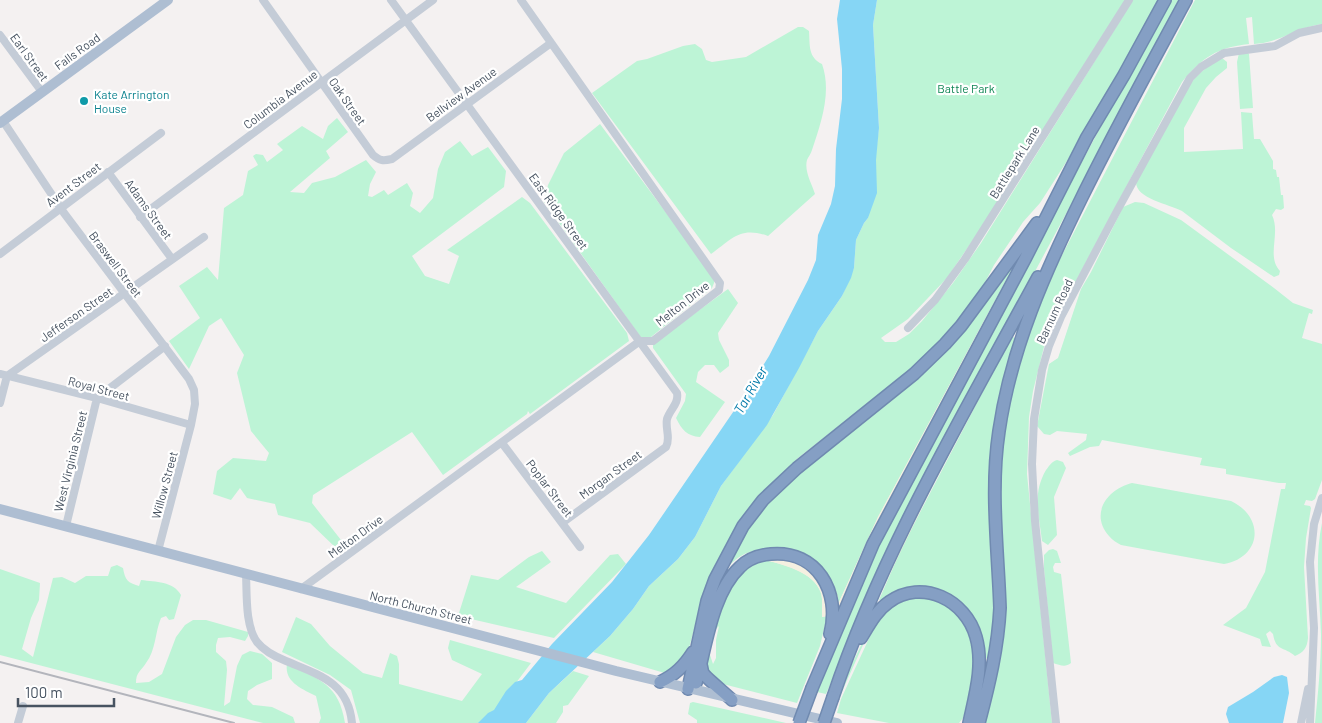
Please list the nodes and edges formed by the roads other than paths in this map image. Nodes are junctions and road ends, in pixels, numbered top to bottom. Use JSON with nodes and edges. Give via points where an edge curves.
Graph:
{"nodes":[{"id":1,"x":263,"y":0,"type":"edge"},
{"id":2,"x":391,"y":0,"type":"edge"},
{"id":3,"x":433,"y":0,"type":"edge"},
{"id":4,"x":521,"y":0,"type":"edge"},
{"id":5,"x":1129,"y":0,"type":"edge"},
{"id":6,"x":1165,"y":0,"type":"edge"},
{"id":7,"x":1186,"y":0,"type":"edge"},
{"id":8,"x":165,"y":1,"type":"edge"},
{"id":9,"x":406,"y":20,"type":"junction"},
{"id":10,"x":1322,"y":28,"type":"edge"},
{"id":11,"x":0,"y":35,"type":"edge"},
{"id":12,"x":551,"y":43,"type":"junction"},
{"id":13,"x":322,"y":82,"type":"junction"},
{"id":14,"x":42,"y":92,"type":"junction"},
{"id":15,"x":467,"y":104,"type":"junction"},
{"id":16,"x":2,"y":122,"type":"edge"},
{"id":17,"x":160,"y":133,"type":"dead end"},
{"id":18,"x":384,"y":161,"type":"joint"},
{"id":19,"x":108,"y":172,"type":"junction"},
{"id":20,"x":1058,"y":195,"type":"junction"},
{"id":21,"x":60,"y":208,"type":"junction"},
{"id":22,"x":140,"y":217,"type":"junction"},
{"id":23,"x":1064,"y":233,"type":"junction"},
{"id":24,"x":204,"y":237,"type":"dead end"},
{"id":25,"x":0,"y":254,"type":"edge"},
{"id":26,"x":172,"y":259,"type":"junction"},
{"id":27,"x":124,"y":294,"type":"junction"},
{"id":28,"x":908,"y":328,"type":"dead end"},
{"id":29,"x":640,"y":341,"type":"junction"},
{"id":30,"x":165,"y":346,"type":"junction"},
{"id":31,"x":3,"y":375,"type":"edge"},
{"id":32,"x":97,"y":398,"type":"junction"},
{"id":33,"x":0,"y":403,"type":"edge"},
{"id":34,"x":191,"y":425,"type":"junction"},
{"id":35,"x":669,"y":442,"type":"joint"},
{"id":36,"x":502,"y":443,"type":"junction"},
{"id":37,"x":1322,"y":498,"type":"edge"},
{"id":38,"x":0,"y":509,"type":"edge"},
{"id":39,"x":562,"y":523,"type":"junction"},
{"id":40,"x":66,"y":526,"type":"junction"},
{"id":41,"x":580,"y":548,"type":"dead end"},
{"id":42,"x":158,"y":551,"type":"junction"},
{"id":43,"x":246,"y":574,"type":"junction"},
{"id":44,"x":301,"y":589,"type":"junction"},
{"id":45,"x":696,"y":646,"type":"junction"},
{"id":46,"x":1314,"y":662,"type":"junction"},
{"id":47,"x":701,"y":665,"type":"junction"},
{"id":48,"x":844,"y":665,"type":"junction"},
{"id":49,"x":660,"y":682,"type":"junction"},
{"id":50,"x":813,"y":684,"type":"junction"},
{"id":51,"x":691,"y":689,"type":"junction"},
{"id":52,"x":732,"y":700,"type":"junction"},
{"id":53,"x":23,"y":706,"type":"dead end"},
{"id":54,"x":970,"y":718,"type":"edge"},
{"id":55,"x":18,"y":723,"type":"edge"},
{"id":56,"x":352,"y":723,"type":"edge"},
{"id":57,"x":799,"y":723,"type":"edge"},
{"id":58,"x":824,"y":723,"type":"edge"},
{"id":59,"x":837,"y":723,"type":"edge"},
{"id":60,"x":964,"y":723,"type":"edge"},
{"id":61,"x":979,"y":723,"type":"edge"},
{"id":62,"x":1056,"y":723,"type":"edge"},
{"id":63,"x":1302,"y":723,"type":"edge"},
{"id":64,"x":1310,"y":723,"type":"edge"}],
"edges":[{"from":1,"to":13,"type":"street","name":"Oak Street"},
{"from":2,"to":9,"type":"street","name":"East Ridge Street"},
{"from":3,"to":9,"type":"street","name":"Columbia Avenue"},
{"from":4,"to":12,"type":"street","name":"Melton Drive"},
{"from":5,"to":28,"type":"street","name":"Battlepark Lane","via":[[965,259],[935,300]]},
{"from":6,"to":20,"type":"highway"},
{"from":7,"to":23,"type":"highway"},
{"from":8,"to":14,"type":"main road","name":"Falls Road"},
{"from":9,"to":13,"type":"street","name":"Columbia Avenue"},
{"from":9,"to":15,"type":"street","name":"East Ridge Street"},
{"from":10,"to":62,"type":"street","name":"Barnum Road","via":[[1299,33],[1275,46],[1224,53],[1201,66],[1190,78],[1061,316],[1049,346],[1037,394],[1031,441],[1035,521]]},
{"from":11,"to":14,"type":"street","name":"Earl Street"},
{"from":12,"to":15,"type":"street","name":"Bellview Avenue"},
{"from":12,"to":29,"type":"street","name":"Melton Drive","via":[[720,283],[719,290],[653,340]]},
{"from":13,"to":18,"type":"street","name":"Oak Street","via":[[373,156]]},
{"from":13,"to":22,"type":"street","name":"Columbia Avenue"},
{"from":14,"to":16,"type":"main road","name":"Falls Road"},
{"from":15,"to":18,"type":"street","name":"Bellview Avenue","via":[[392,159]]},
{"from":15,"to":29,"type":"street","name":"East Ridge Street"},
{"from":16,"to":21,"type":"street","name":"Braswell Street"},
{"from":17,"to":19,"type":"street","name":"Avent Street"},
{"from":19,"to":21,"type":"street","name":"Avent Street"},
{"from":19,"to":22,"type":"street","name":"Adams Street"},
{"from":20,"to":45,"type":"highway","via":[[961,326],[944,344],[914,374],[797,468],[763,500],[743,526],[715,579]]},
{"from":20,"to":50,"type":"highway","via":[[873,544]]},
{"from":21,"to":25,"type":"street","name":"Avent Street"},
{"from":21,"to":27,"type":"street","name":"Braswell Street"},
{"from":22,"to":26,"type":"street","name":"Adams Street"},
{"from":23,"to":48,"type":"highway","via":[[921,494],[868,603]]},
{"from":23,"to":61,"type":"highway","via":[[1032,306],[1004,394],[995,478],[999,623],[991,677]]},
{"from":24,"to":26,"type":"street","name":"Jefferson Street"},
{"from":26,"to":27,"type":"street","name":"Jefferson Street"},
{"from":27,"to":30,"type":"street","name":"Braswell Street"},
{"from":27,"to":31,"type":"street","name":"Jefferson Street"},
{"from":29,"to":35,"type":"street","name":"East Ridge Street","via":[[677,393],[676,403],[667,419]]},
{"from":29,"to":36,"type":"street","name":"Melton Drive"},
{"from":30,"to":32,"type":"street","name":"West Virginia Street"},
{"from":30,"to":34,"type":"street","name":"Braswell Street","via":[[194,390],[196,404]]},
{"from":31,"to":32,"type":"street","name":"Royal Street"},
{"from":31,"to":33,"type":"street"},
{"from":32,"to":34,"type":"street","name":"Royal Street"},
{"from":32,"to":40,"type":"street","name":"West Virginia Street"},
{"from":34,"to":42,"type":"street","name":"Willow Street"},
{"from":35,"to":39,"type":"street","name":"Morgan Street"},
{"from":36,"to":39,"type":"street","name":"Poplar Street"},
{"from":36,"to":44,"type":"street","name":"Melton Drive"},
{"from":37,"to":46,"type":"street","via":[[1314,524],[1310,562]]},
{"from":38,"to":40,"type":"main road","name":"North Church Street"},
{"from":39,"to":41,"type":"street","name":"Poplar Street"},
{"from":40,"to":42,"type":"main road","name":"North Church Street"},
{"from":42,"to":43,"type":"main road","name":"North Church Street"},
{"from":43,"to":44,"type":"main road","name":"North Church Street"},
{"from":43,"to":56,"type":"street","via":[[247,606],[257,642],[277,657],[332,682],[344,698]]},
{"from":44,"to":49,"type":"main road","name":"North Church Street"},
{"from":45,"to":49,"type":"highway","via":[[685,664],[673,676]]},
{"from":45,"to":51,"type":"highway"},
{"from":46,"to":63,"type":"street"},
{"from":46,"to":64,"type":"street"},
{"from":47,"to":50,"type":"highway","via":[[720,595],[728,580],[752,559],[766,554],[782,554],[802,558],[814,566],[830,594],[832,628]]},
{"from":47,"to":51,"type":"highway"},
{"from":47,"to":52,"type":"highway","via":[[703,674]]},
{"from":48,"to":54,"type":"highway","via":[[870,622],[888,603],[902,595],[918,592],[938,595],[953,602],[964,613],[977,638],[980,666]]},
{"from":48,"to":58,"type":"highway","bridge":true},
{"from":49,"to":51,"type":"main road","name":"North Church Street"},
{"from":50,"to":57,"type":"highway","bridge":true},
{"from":51,"to":52,"type":"main road","name":"North Church Street"},
{"from":52,"to":59,"type":"main road","name":"North Church Street"},
{"from":53,"to":55,"type":"street"},
{"from":54,"to":60,"type":"highway"}]}
